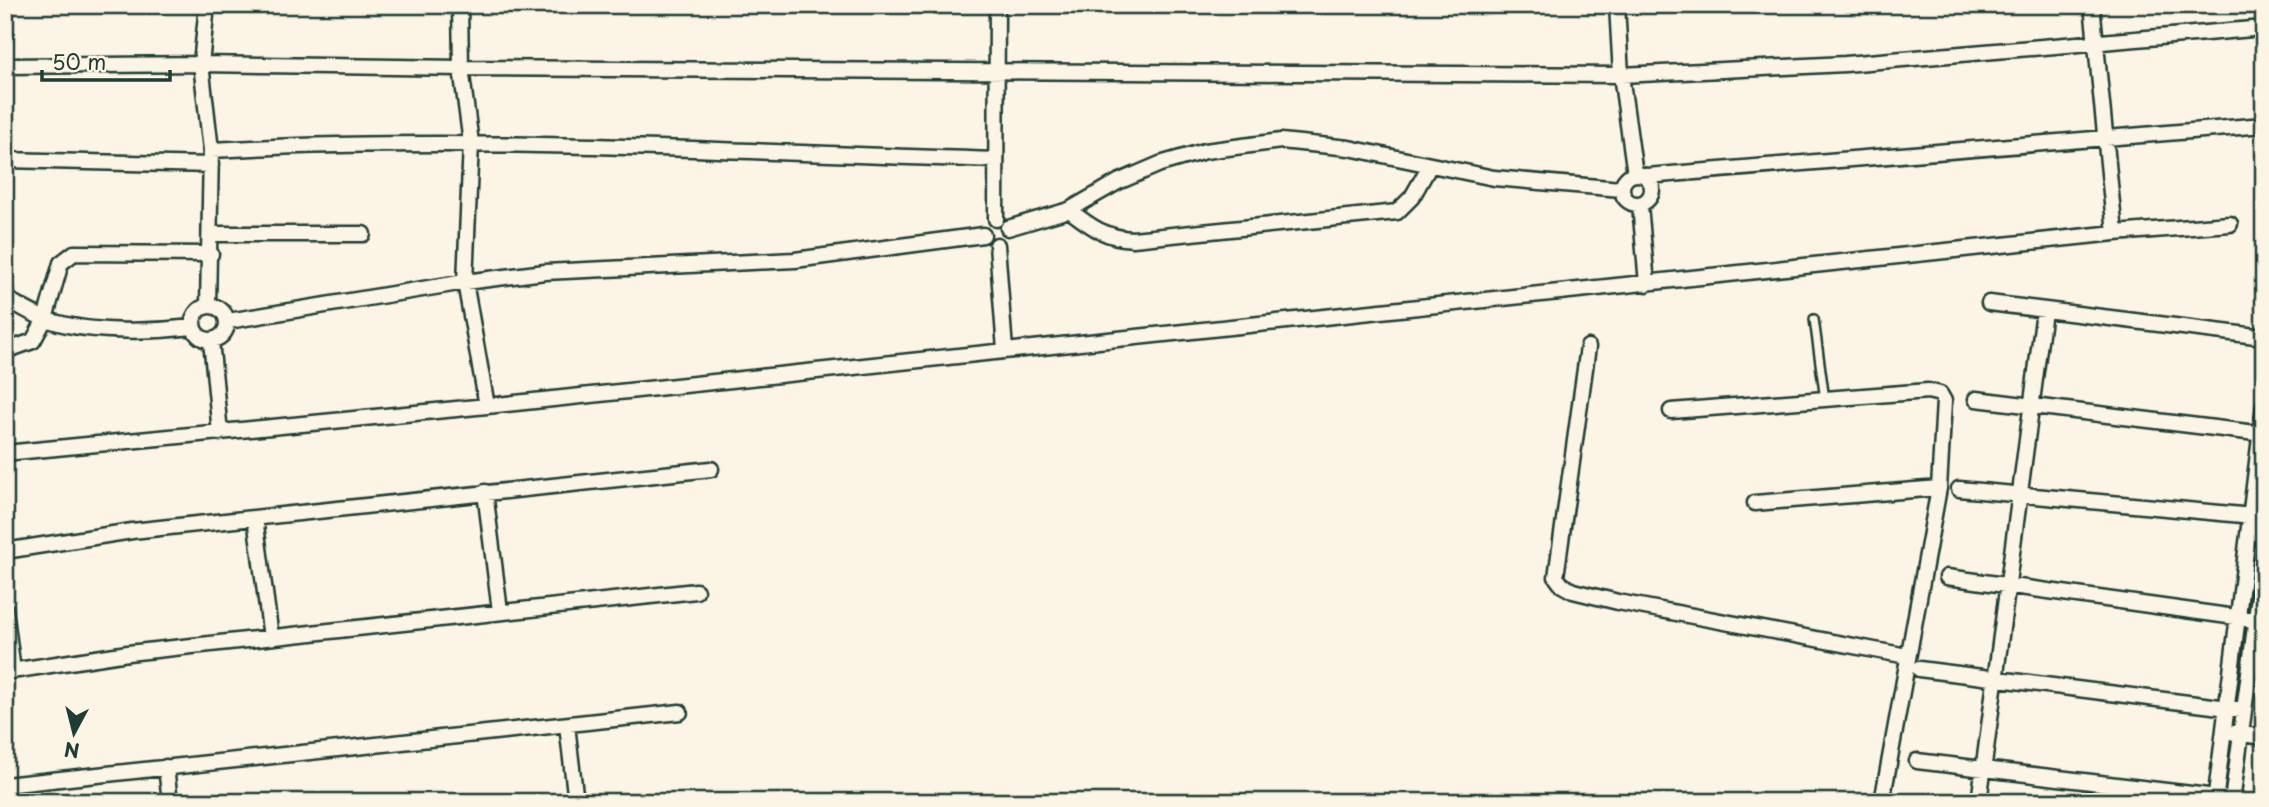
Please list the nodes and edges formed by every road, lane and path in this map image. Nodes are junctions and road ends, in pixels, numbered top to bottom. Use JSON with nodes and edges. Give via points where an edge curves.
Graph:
{"nodes":[{"id":1,"x":207,"y":5,"type":"edge"},
{"id":2,"x":460,"y":5,"type":"edge"},
{"id":3,"x":997,"y":5,"type":"edge"},
{"id":4,"x":1617,"y":5,"type":"edge"},
{"id":5,"x":2092,"y":5,"type":"edge"},
{"id":6,"x":2264,"y":28,"type":"edge"},
{"id":7,"x":2096,"y":41,"type":"junction"},
{"id":8,"x":201,"y":64,"type":"junction"},
{"id":9,"x":5,"y":65,"type":"edge"},
{"id":10,"x":461,"y":68,"type":"junction"},
{"id":11,"x":997,"y":70,"type":"junction"},
{"id":12,"x":1621,"y":75,"type":"junction"},
{"id":13,"x":2264,"y":125,"type":"edge"},
{"id":14,"x":2104,"y":137,"type":"junction"},
{"id":15,"x":471,"y":143,"type":"junction"},
{"id":16,"x":211,"y":158,"type":"junction"},
{"id":17,"x":5,"y":160,"type":"edge"},
{"id":18,"x":996,"y":160,"type":"junction"},
{"id":19,"x":1429,"y":167,"type":"junction"},
{"id":20,"x":1641,"y":175,"type":"junction"},
{"id":21,"x":1621,"y":189,"type":"junction"},
{"id":22,"x":1640,"y":205,"type":"junction"},
{"id":23,"x":1069,"y":210,"type":"junction"},
{"id":24,"x":996,"y":219,"type":"junction"},
{"id":25,"x":2230,"y":224,"type":"dead end"},
{"id":26,"x":1008,"y":228,"type":"junction"},
{"id":27,"x":2115,"y":233,"type":"junction"},
{"id":28,"x":211,"y":234,"type":"junction"},
{"id":29,"x":363,"y":234,"type":"dead end"},
{"id":30,"x":983,"y":235,"type":"junction"},
{"id":31,"x":997,"y":245,"type":"junction"},
{"id":32,"x":211,"y":254,"type":"junction"},
{"id":33,"x":466,"y":282,"type":"junction"},
{"id":34,"x":1647,"y":284,"type":"junction"},
{"id":35,"x":5,"y":298,"type":"edge"},
{"id":36,"x":1989,"y":303,"type":"dead end"},
{"id":37,"x":208,"y":306,"type":"junction"},
{"id":38,"x":2044,"y":311,"type":"junction"},
{"id":39,"x":45,"y":319,"type":"junction"},
{"id":40,"x":1814,"y":319,"type":"dead end"},
{"id":41,"x":228,"y":321,"type":"junction"},
{"id":42,"x":193,"y":327,"type":"junction"},
{"id":43,"x":2264,"y":337,"type":"edge"},
{"id":44,"x":211,"y":340,"type":"junction"},
{"id":45,"x":1588,"y":347,"type":"dead end"},
{"id":46,"x":1005,"y":350,"type":"junction"},
{"id":47,"x":5,"y":351,"type":"edge"},
{"id":48,"x":1976,"y":399,"type":"dead end"},
{"id":49,"x":1825,"y":400,"type":"junction"},
{"id":50,"x":487,"y":406,"type":"junction"},
{"id":51,"x":2031,"y":406,"type":"junction"},
{"id":52,"x":2263,"y":410,"type":"edge"},
{"id":53,"x":1671,"y":411,"type":"dead end"},
{"id":54,"x":220,"y":433,"type":"junction"},
{"id":55,"x":2262,"y":433,"type":"edge"},
{"id":56,"x":5,"y":453,"type":"edge"},
{"id":57,"x":711,"y":469,"type":"dead end"},
{"id":58,"x":1939,"y":488,"type":"junction"},
{"id":59,"x":1959,"y":489,"type":"dead end"},
{"id":60,"x":485,"y":492,"type":"junction"},
{"id":61,"x":2020,"y":496,"type":"junction"},
{"id":62,"x":1755,"y":503,"type":"dead end"},
{"id":63,"x":2258,"y":517,"type":"edge"},
{"id":64,"x":255,"y":518,"type":"junction"},
{"id":65,"x":5,"y":551,"type":"edge"},
{"id":66,"x":2264,"y":558,"type":"edge"},
{"id":67,"x":1947,"y":577,"type":"dead end"},
{"id":68,"x":2008,"y":588,"type":"junction"},
{"id":69,"x":696,"y":591,"type":"dead end"},
{"id":70,"x":5,"y":609,"type":"edge"},
{"id":71,"x":500,"y":611,"type":"junction"},
{"id":72,"x":2240,"y":616,"type":"junction"},
{"id":73,"x":2260,"y":621,"type":"edge"},
{"id":74,"x":271,"y":637,"type":"junction"},
{"id":75,"x":1907,"y":656,"type":"junction"},
{"id":76,"x":1919,"y":669,"type":"dead end"},
{"id":77,"x":9,"y":671,"type":"edge"},
{"id":78,"x":1995,"y":680,"type":"junction"},
{"id":79,"x":2228,"y":709,"type":"junction"},
{"id":80,"x":2244,"y":710,"type":"junction"},
{"id":81,"x":680,"y":712,"type":"dead end"},
{"id":82,"x":567,"y":725,"type":"junction"},
{"id":83,"x":2226,"y":732,"type":"junction"},
{"id":84,"x":2242,"y":734,"type":"junction"},
{"id":85,"x":2264,"y":737,"type":"edge"},
{"id":86,"x":1917,"y":761,"type":"dead end"},
{"id":87,"x":166,"y":767,"type":"junction"},
{"id":88,"x":1984,"y":770,"type":"junction"},
{"id":89,"x":5,"y":785,"type":"edge"},
{"id":90,"x":2215,"y":800,"type":"edge"},
{"id":91,"x":2233,"y":800,"type":"edge"},
{"id":92,"x":170,"y":802,"type":"edge"},
{"id":93,"x":576,"y":802,"type":"edge"},
{"id":94,"x":1882,"y":802,"type":"edge"},
{"id":95,"x":1979,"y":802,"type":"edge"}],
"edges":[{"from":1,"to":8,"type":"street"},
{"from":2,"to":10,"type":"street"},
{"from":3,"to":11,"type":"street"},
{"from":4,"to":12,"type":"street"},
{"from":5,"to":7,"type":"street"},
{"from":6,"to":7,"type":"street"},
{"from":7,"to":12,"type":"street","via":[[1845,64]]},
{"from":7,"to":14,"type":"street"},
{"from":8,"to":9,"type":"street"},
{"from":8,"to":10,"type":"street"},
{"from":8,"to":16,"type":"street"},
{"from":10,"to":11,"type":"street"},
{"from":10,"to":15,"type":"street"},
{"from":11,"to":12,"type":"street"},
{"from":11,"to":18,"type":"street"},
{"from":12,"to":20,"type":"street"},
{"from":13,"to":14,"type":"street"},
{"from":14,"to":20,"type":"street"},
{"from":14,"to":27,"type":"street"},
{"from":15,"to":16,"type":"street","via":[[293,146]]},
{"from":15,"to":18,"type":"street"},
{"from":15,"to":33,"type":"street"},
{"from":16,"to":17,"type":"street"},
{"from":16,"to":28,"type":"street"},
{"from":18,"to":24,"type":"street"},
{"from":19,"to":21,"type":"street","via":[[1494,178]]},
{"from":19,"to":23,"type":"street","via":[[1316,142],[1250,143],[1160,164]]},
{"from":19,"to":23,"type":"street","via":[[1412,197],[1397,212],[1114,239]]},
{"from":20,"to":21,"type":"street","via":[[1624,179]]},
{"from":20,"to":22,"type":"street","via":[[1653,186],[1650,198]]},
{"from":21,"to":22,"type":"street","via":[[1624,198]]},
{"from":22,"to":34,"type":"street"},
{"from":23,"to":26,"type":"street"},
{"from":24,"to":26,"type":"street"},
{"from":24,"to":30,"type":"street","via":[[984,226]]},
{"from":25,"to":27,"type":"street"},
{"from":26,"to":31,"type":"street","via":[[1008,237]]},
{"from":27,"to":34,"type":"street"},
{"from":28,"to":29,"type":"street"},
{"from":28,"to":32,"type":"street"},
{"from":30,"to":31,"type":"street"},
{"from":30,"to":33,"type":"street","via":[[795,260],[640,265]]},
{"from":31,"to":46,"type":"street"},
{"from":32,"to":37,"type":"street"},
{"from":32,"to":39,"type":"street","via":[[74,253],[61,262]]},
{"from":33,"to":41,"type":"street"},
{"from":33,"to":50,"type":"street"},
{"from":34,"to":46,"type":"street"},
{"from":35,"to":39,"type":"street"},
{"from":36,"to":38,"type":"street"},
{"from":37,"to":41,"type":"street","via":[[221,309]]},
{"from":37,"to":42,"type":"street","via":[[196,312]]},
{"from":38,"to":43,"type":"street"},
{"from":38,"to":51,"type":"street"},
{"from":39,"to":42,"type":"street","via":[[154,332]]},
{"from":39,"to":47,"type":"street","via":[[33,341]]},
{"from":40,"to":49,"type":"lane"},
{"from":41,"to":44,"type":"street","via":[[224,334]]},
{"from":42,"to":44,"type":"street","via":[[199,336]]},
{"from":44,"to":54,"type":"street"},
{"from":45,"to":75,"type":"street","via":[[1556,577],[1562,585],[1618,602]]},
{"from":46,"to":50,"type":"street"},
{"from":48,"to":51,"type":"street"},
{"from":49,"to":53,"type":"street"},
{"from":49,"to":58,"type":"street","via":[[1928,391],[1940,394],[1945,410]]},
{"from":50,"to":54,"type":"street"},
{"from":51,"to":55,"type":"street"},
{"from":51,"to":61,"type":"street"},
{"from":52,"to":55,"type":"street"},
{"from":54,"to":56,"type":"street"},
{"from":55,"to":63,"type":"street"},
{"from":57,"to":60,"type":"street"},
{"from":58,"to":62,"type":"street"},
{"from":58,"to":75,"type":"street"},
{"from":59,"to":61,"type":"street"},
{"from":60,"to":64,"type":"street"},
{"from":60,"to":71,"type":"street"},
{"from":61,"to":63,"type":"street"},
{"from":61,"to":68,"type":"street"},
{"from":63,"to":72,"type":"street"},
{"from":64,"to":65,"type":"street"},
{"from":64,"to":74,"type":"street"},
{"from":66,"to":73,"type":"street"},
{"from":67,"to":68,"type":"street"},
{"from":68,"to":72,"type":"street"},
{"from":68,"to":78,"type":"street"},
{"from":69,"to":71,"type":"street"},
{"from":70,"to":77,"type":"street"},
{"from":71,"to":74,"type":"street"},
{"from":72,"to":73,"type":"street"},
{"from":72,"to":79,"type":"street"},
{"from":73,"to":80,"type":"street"},
{"from":74,"to":77,"type":"street"},
{"from":75,"to":94,"type":"street"},
{"from":76,"to":78,"type":"street"},
{"from":78,"to":79,"type":"street"},
{"from":78,"to":88,"type":"street"},
{"from":79,"to":80,"type":"street"},
{"from":79,"to":83,"type":"street"},
{"from":80,"to":84,"type":"street"},
{"from":81,"to":82,"type":"street"},
{"from":82,"to":87,"type":"street"},
{"from":82,"to":93,"type":"street"},
{"from":83,"to":84,"type":"street"},
{"from":83,"to":90,"type":"street"},
{"from":84,"to":85,"type":"street"},
{"from":84,"to":91,"type":"street"},
{"from":86,"to":88,"type":"street"},
{"from":87,"to":89,"type":"street"},
{"from":87,"to":92,"type":"street"},
{"from":88,"to":90,"type":"street"},
{"from":88,"to":95,"type":"street"},
{"from":90,"to":91,"type":"street"}]}
